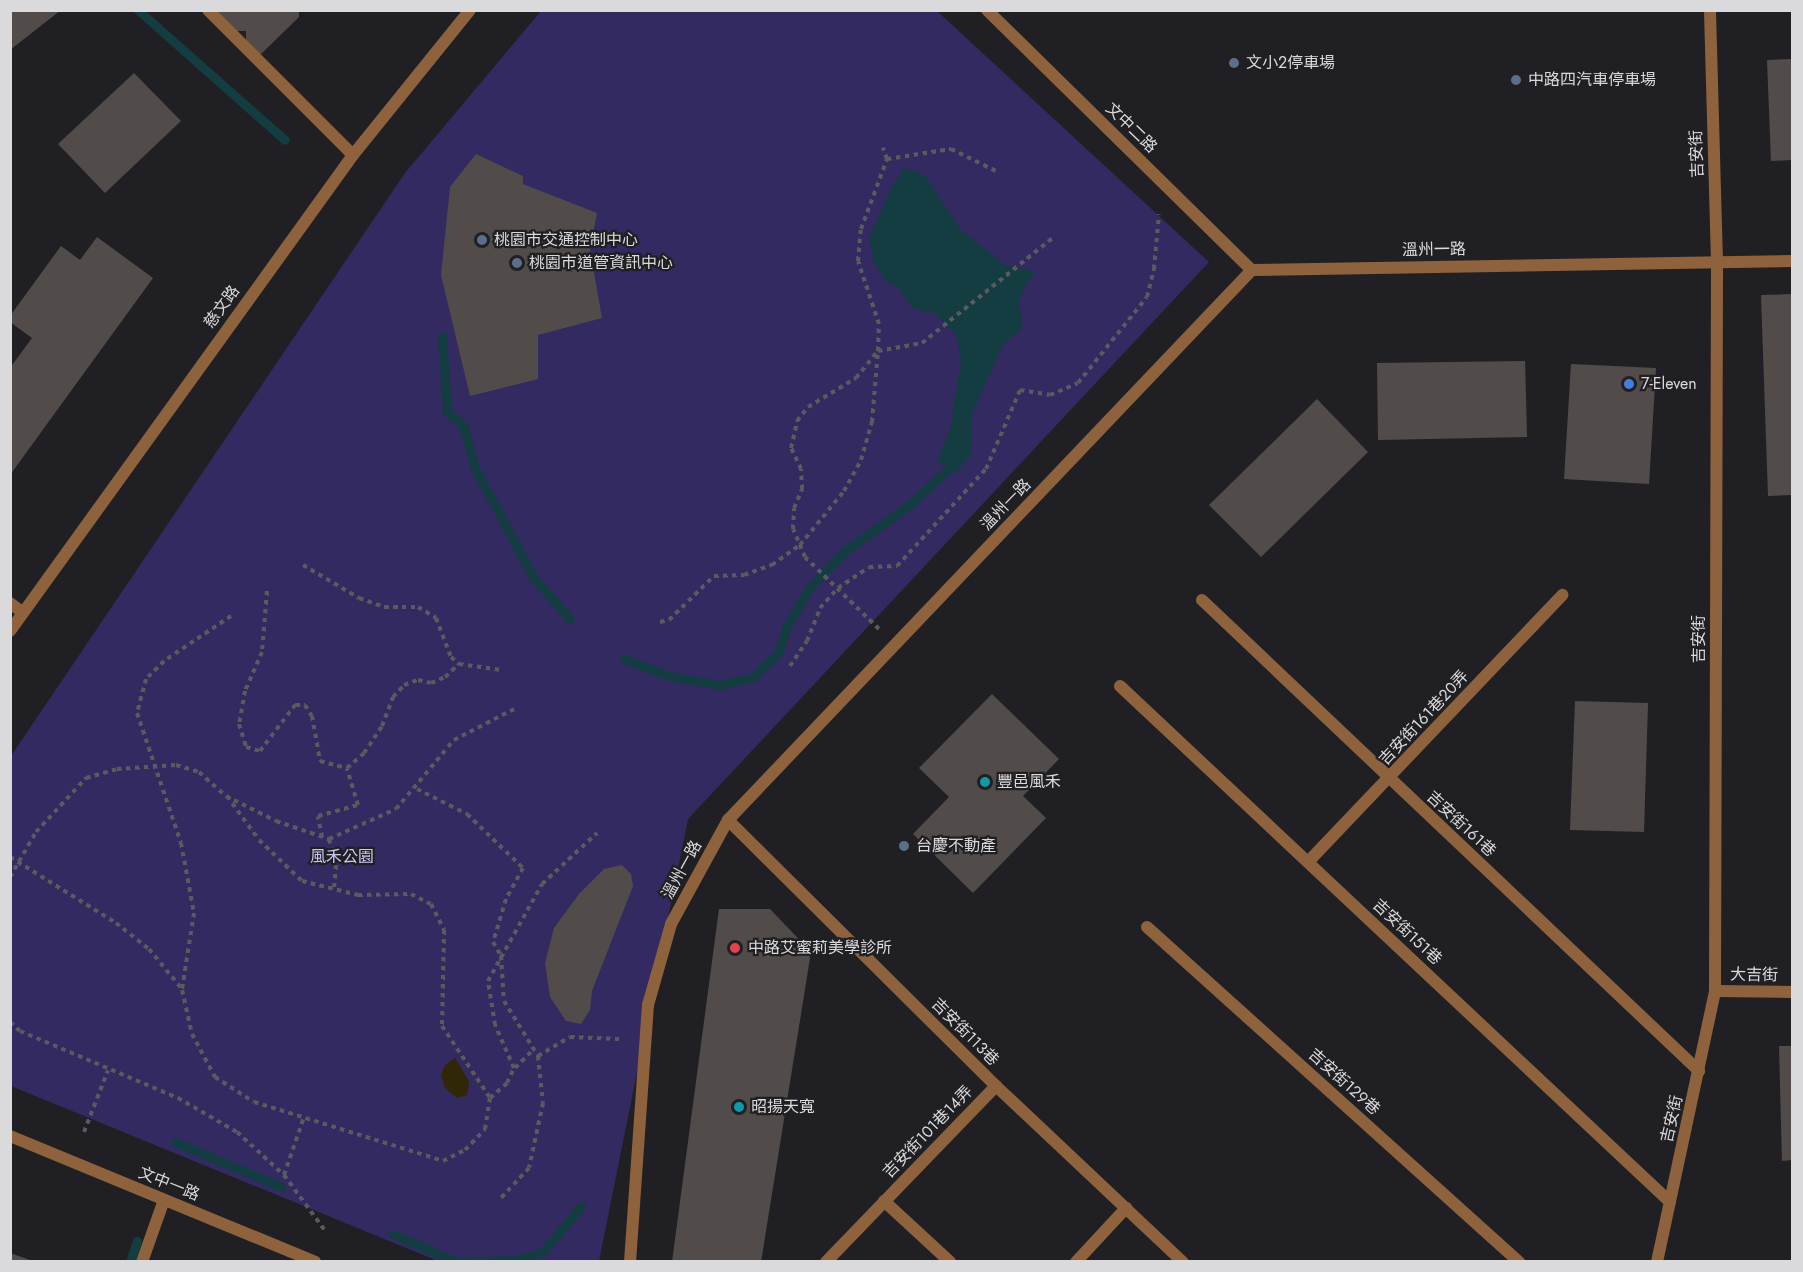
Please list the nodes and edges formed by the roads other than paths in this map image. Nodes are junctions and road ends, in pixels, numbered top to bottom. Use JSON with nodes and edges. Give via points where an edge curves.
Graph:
{"nodes":[{"id":1,"x":208,"y":10,"type":"edge"},
{"id":2,"x":470,"y":10,"type":"edge"},
{"id":3,"x":987,"y":10,"type":"edge"},
{"id":4,"x":1710,"y":10,"type":"edge"},
{"id":5,"x":353,"y":155,"type":"junction"},
{"id":6,"x":1792,"y":261,"type":"edge"},
{"id":7,"x":1717,"y":262,"type":"junction"},
{"id":8,"x":1252,"y":270,"type":"junction"},
{"id":9,"x":1562,"y":595,"type":"dead end"},
{"id":10,"x":1202,"y":600,"type":"dead end"},
{"id":11,"x":10,"y":603,"type":"edge"},
{"id":12,"x":22,"y":612,"type":"junction"},
{"id":13,"x":10,"y":631,"type":"edge"},
{"id":14,"x":1120,"y":686,"type":"dead end"},
{"id":15,"x":1390,"y":780,"type":"junction"},
{"id":16,"x":728,"y":820,"type":"junction"},
{"id":17,"x":1308,"y":862,"type":"junction"},
{"id":18,"x":1147,"y":927,"type":"dead end"},
{"id":19,"x":1715,"y":991,"type":"junction"},
{"id":20,"x":1792,"y":992,"type":"edge"},
{"id":21,"x":1699,"y":1071,"type":"junction"},
{"id":22,"x":996,"y":1086,"type":"junction"},
{"id":23,"x":10,"y":1136,"type":"edge"},
{"id":24,"x":164,"y":1200,"type":"junction"},
{"id":25,"x":884,"y":1201,"type":"junction"},
{"id":26,"x":1670,"y":1202,"type":"junction"},
{"id":27,"x":1126,"y":1208,"type":"junction"},
{"id":28,"x":142,"y":1262,"type":"edge"},
{"id":29,"x":315,"y":1262,"type":"edge"},
{"id":30,"x":630,"y":1262,"type":"edge"},
{"id":31,"x":826,"y":1262,"type":"edge"},
{"id":32,"x":950,"y":1262,"type":"edge"},
{"id":33,"x":1076,"y":1262,"type":"edge"},
{"id":34,"x":1183,"y":1262,"type":"edge"},
{"id":35,"x":1519,"y":1262,"type":"edge"},
{"id":36,"x":1656,"y":1262,"type":"edge"}],
"edges":[{"from":1,"to":5,"type":"street"},
{"from":2,"to":5,"type":"street","name":"慈文路"},
{"from":3,"to":8,"type":"street","name":"文中二路"},
{"from":4,"to":7,"type":"street","name":"吉安街"},
{"from":5,"to":12,"type":"street","name":"慈文路"},
{"from":6,"to":7,"type":"street","name":"溫州一路"},
{"from":7,"to":8,"type":"street","name":"溫州一路"},
{"from":7,"to":19,"type":"street","name":"吉安街"},
{"from":8,"to":16,"type":"street","name":"溫州一路"},
{"from":9,"to":15,"type":"street","name":"吉安街161巷20弄"},
{"from":10,"to":15,"type":"street","name":"吉安街161巷"},
{"from":11,"to":12,"type":"street"},
{"from":12,"to":13,"type":"street","name":"慈文路"},
{"from":14,"to":17,"type":"street","name":"吉安街151巷"},
{"from":15,"to":17,"type":"street","name":"吉安街161巷20弄"},
{"from":15,"to":21,"type":"street","name":"吉安街161巷"},
{"from":16,"to":22,"type":"street","name":"吉安街113巷"},
{"from":16,"to":30,"type":"street","name":"溫州一路","via":[[671,924],[648,1005]]},
{"from":17,"to":26,"type":"street","name":"吉安街151巷"},
{"from":18,"to":35,"type":"street","name":"吉安街129巷"},
{"from":19,"to":20,"type":"street","name":"大吉街"},
{"from":19,"to":21,"type":"street","name":"吉安街"},
{"from":21,"to":26,"type":"street","name":"吉安街"},
{"from":22,"to":25,"type":"street","name":"吉安街101巷14弄"},
{"from":22,"to":27,"type":"street","name":"吉安街113巷"},
{"from":23,"to":24,"type":"street","name":"文中一路"},
{"from":24,"to":28,"type":"street"},
{"from":24,"to":29,"type":"street","name":"文中一路"},
{"from":25,"to":31,"type":"street","name":"吉安街101巷14弄"},
{"from":25,"to":32,"type":"street"},
{"from":26,"to":36,"type":"street","name":"吉安街"},
{"from":27,"to":33,"type":"street"},
{"from":27,"to":34,"type":"street","name":"吉安街113巷"}]}
